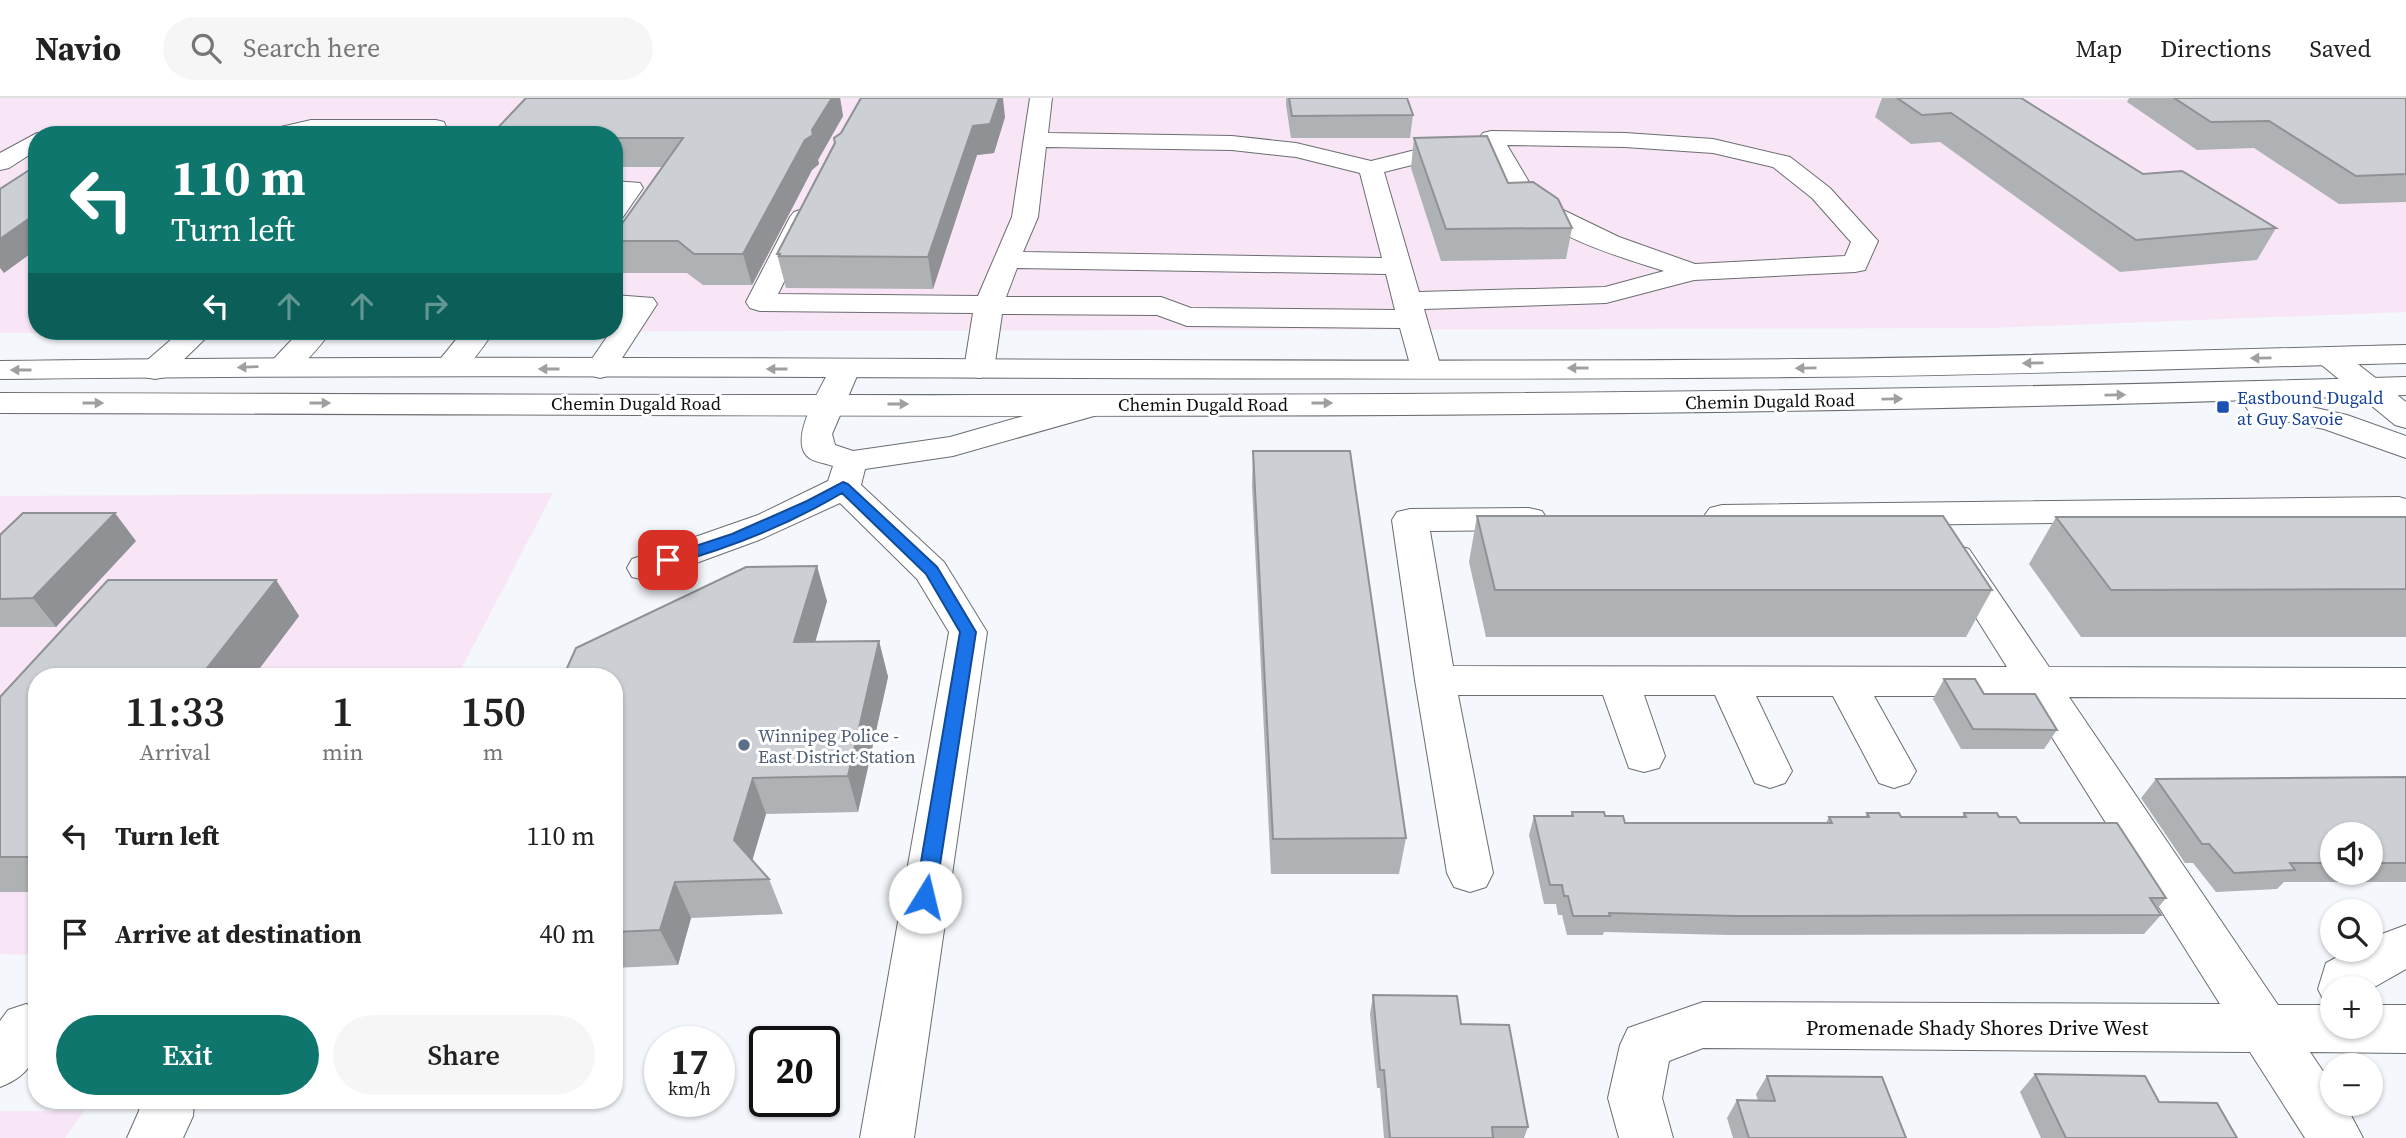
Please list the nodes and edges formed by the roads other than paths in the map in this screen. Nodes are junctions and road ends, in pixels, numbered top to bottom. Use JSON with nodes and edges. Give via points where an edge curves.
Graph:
{"nodes":[{"id":1,"x":1041,"y":98,"type":"edge"},
{"id":2,"x":1667,"y":120,"type":"dead end"},
{"id":3,"x":1717,"y":125,"type":"dead end"},
{"id":4,"x":1491,"y":138,"type":"junction"},
{"id":5,"x":1035,"y":140,"type":"junction"},
{"id":6,"x":28,"y":145,"type":"edge"},
{"id":7,"x":1781,"y":162,"type":"junction"},
{"id":8,"x":0,"y":163,"type":"edge"},
{"id":9,"x":1371,"y":168,"type":"junction"},
{"id":10,"x":623,"y":188,"type":"edge"},
{"id":11,"x":814,"y":195,"type":"edge"},
{"id":12,"x":623,"y":199,"type":"edge"},
{"id":13,"x":1006,"y":260,"type":"junction"},
{"id":14,"x":1398,"y":266,"type":"junction"},
{"id":15,"x":1693,"y":272,"type":"junction"},
{"id":16,"x":623,"y":304,"type":"edge"},
{"id":17,"x":989,"y":306,"type":"junction"},
{"id":18,"x":1410,"y":310,"type":"junction"},
{"id":19,"x":623,"y":334,"type":"edge"},
{"id":20,"x":188,"y":340,"type":"edge"},
{"id":21,"x":307,"y":340,"type":"edge"},
{"id":22,"x":472,"y":340,"type":"edge"},
{"id":23,"x":619,"y":340,"type":"edge"},
{"id":24,"x":2406,"y":354,"type":"edge"},
{"id":25,"x":2329,"y":356,"type":"junction"},
{"id":26,"x":2365,"y":356,"type":"junction"},
{"id":27,"x":282,"y":366,"type":"junction"},
{"id":28,"x":448,"y":368,"type":"junction"},
{"id":29,"x":1426,"y":368,"type":"junction"},
{"id":30,"x":600,"y":369,"type":"junction"},
{"id":31,"x":845,"y":369,"type":"junction"},
{"id":32,"x":979,"y":369,"type":"junction"},
{"id":33,"x":0,"y":370,"type":"edge"},
{"id":34,"x":155,"y":370,"type":"junction"},
{"id":35,"x":2405,"y":386,"type":"edge"},
{"id":36,"x":2368,"y":387,"type":"junction"},
{"id":37,"x":2156,"y":395,"type":"junction"},
{"id":38,"x":0,"y":403,"type":"edge"},
{"id":39,"x":830,"y":403,"type":"junction"},
{"id":40,"x":1097,"y":405,"type":"junction"},
{"id":41,"x":2406,"y":418,"type":"edge"},
{"id":42,"x":2406,"y":448,"type":"edge"},
{"id":43,"x":847,"y":474,"type":"junction"},
{"id":44,"x":2399,"y":508,"type":"dead end"},
{"id":45,"x":1927,"y":514,"type":"junction"},
{"id":46,"x":1689,"y":517,"type":"edge"},
{"id":47,"x":1563,"y":518,"type":"edge"},
{"id":48,"x":645,"y":568,"type":"dead end"},
{"id":49,"x":1435,"y":680,"type":"junction"},
{"id":50,"x":1618,"y":680,"type":"junction"},
{"id":51,"x":1729,"y":680,"type":"junction"},
{"id":52,"x":1845,"y":680,"type":"junction"},
{"id":53,"x":2038,"y":680,"type":"junction"},
{"id":54,"x":2406,"y":682,"type":"edge"},
{"id":55,"x":1644,"y":757,"type":"dead end"},
{"id":56,"x":1770,"y":771,"type":"dead end"},
{"id":57,"x":1894,"y":771,"type":"dead end"},
{"id":58,"x":1470,"y":873,"type":"dead end"},
{"id":59,"x":2406,"y":946,"type":"edge"},
{"id":60,"x":2349,"y":976,"type":"edge"},
{"id":61,"x":2320,"y":1019,"type":"edge"},
{"id":62,"x":2383,"y":1024,"type":"edge"},
{"id":63,"x":2265,"y":1029,"type":"junction"},
{"id":64,"x":2406,"y":1029,"type":"edge"},
{"id":65,"x":166,"y":1109,"type":"edge"},
{"id":66,"x":154,"y":1138,"type":"edge"},
{"id":67,"x":887,"y":1138,"type":"edge"},
{"id":68,"x":1646,"y":1138,"type":"edge"},
{"id":69,"x":2336,"y":1138,"type":"edge"}],
"edges":[{"from":1,"to":5,"type":"main road"},
{"from":2,"to":4,"type":"main road","via":[[1546,123]]},
{"from":3,"to":7,"type":"main road"},
{"from":4,"to":7,"type":"main road","via":[[1713,146]]},
{"from":4,"to":9,"type":"main road"},
{"from":4,"to":15,"type":"main road","via":[[1505,166],[1533,201],[1582,230]]},
{"from":5,"to":9,"type":"main road","via":[[1232,143],[1296,150]]},
{"from":5,"to":13,"type":"main road","via":[[1026,217]]},
{"from":6,"to":8,"type":"main road"},
{"from":7,"to":15,"type":"main road","via":[[1821,193],[1865,241],[1855,264]]},
{"from":9,"to":14,"type":"main road"},
{"from":10,"to":12,"type":"main road","via":[[631,188]]},
{"from":11,"to":17,"type":"main road","via":[[760,302]]},
{"from":13,"to":14,"type":"main road"},
{"from":13,"to":17,"type":"main road"},
{"from":14,"to":18,"type":"main road"},
{"from":15,"to":18,"type":"main road","via":[[1606,295]]},
{"from":16,"to":19,"type":"main road","via":[[643,304]]},
{"from":17,"to":18,"type":"main road","via":[[1161,306],[1187,317]]},
{"from":17,"to":32,"type":"main road"},
{"from":18,"to":29,"type":"main road"},
{"from":20,"to":34,"type":"main road"},
{"from":21,"to":27,"type":"main road"},
{"from":22,"to":28,"type":"main road"},
{"from":23,"to":30,"type":"main road"},
{"from":24,"to":26,"type":"main road","name":"Chemin Dugald Road"},
{"from":25,"to":26,"type":"main road","name":"Chemin Dugald Road"},
{"from":25,"to":29,"type":"main road","name":"Chemin Dugald Road","one_way":true,"via":[[1818,368]]},
{"from":25,"to":36,"type":"main road"},
{"from":26,"to":35,"type":"main road"},
{"from":27,"to":28,"type":"main road","name":"Chemin Dugald Road"},
{"from":27,"to":34,"type":"main road","name":"Chemin Dugald Road","one_way":true},
{"from":30,"to":28,"type":"main road","name":"Chemin Dugald Road","one_way":true},
{"from":29,"to":32,"type":"main road","name":"Chemin Dugald Road"},
{"from":31,"to":30,"type":"main road","name":"Chemin Dugald Road","one_way":true},
{"from":31,"to":32,"type":"main road","name":"Chemin Dugald Road"},
{"from":31,"to":39,"type":"main road"},
{"from":34,"to":33,"type":"main road","name":"Chemin Dugald Road","one_way":true},
{"from":35,"to":36,"type":"main road","name":"Chemin Dugald Road"},
{"from":36,"to":37,"type":"main road","name":"Chemin Dugald Road"},
{"from":36,"to":41,"type":"main road"},
{"from":40,"to":37,"type":"main road","name":"Chemin Dugald Road","one_way":true},
{"from":37,"to":42,"type":"main road","via":[[2299,412]]},
{"from":38,"to":39,"type":"main road","name":"Chemin Dugald Road","one_way":true},
{"from":39,"to":40,"type":"main road","name":"Chemin Dugald Road","one_way":true},
{"from":39,"to":43,"type":"main road","via":[[816,434],[820,452]]},
{"from":40,"to":43,"type":"main road"},
{"from":43,"to":48,"type":"main road","via":[[813,504],[737,537]]},
{"from":43,"to":67,"type":"main road","via":[[931,570],[968,632]]},
{"from":44,"to":45,"type":"main road"},
{"from":45,"to":46,"type":"main road"},
{"from":45,"to":53,"type":"main road"},
{"from":47,"to":49,"type":"main road","via":[[1410,520]]},
{"from":49,"to":50,"type":"main road"},
{"from":49,"to":58,"type":"main road"},
{"from":50,"to":51,"type":"main road"},
{"from":50,"to":55,"type":"main road"},
{"from":51,"to":52,"type":"main road"},
{"from":51,"to":56,"type":"main road"},
{"from":52,"to":53,"type":"main road"},
{"from":52,"to":57,"type":"main road"},
{"from":53,"to":54,"type":"main road"},
{"from":53,"to":63,"type":"main road"},
{"from":59,"to":60,"type":"main road"},
{"from":61,"to":63,"type":"main road","name":"Promenade Shady Shores Drive West"},
{"from":62,"to":64,"type":"main road","name":"Promenade Shady Shores Drive West"},
{"from":63,"to":68,"type":"main road","name":"Promenade Shady Shores Drive West","via":[[1703,1025],[1646,1045],[1636,1098]]},
{"from":63,"to":69,"type":"main road"},
{"from":65,"to":66,"type":"main road"}]}
